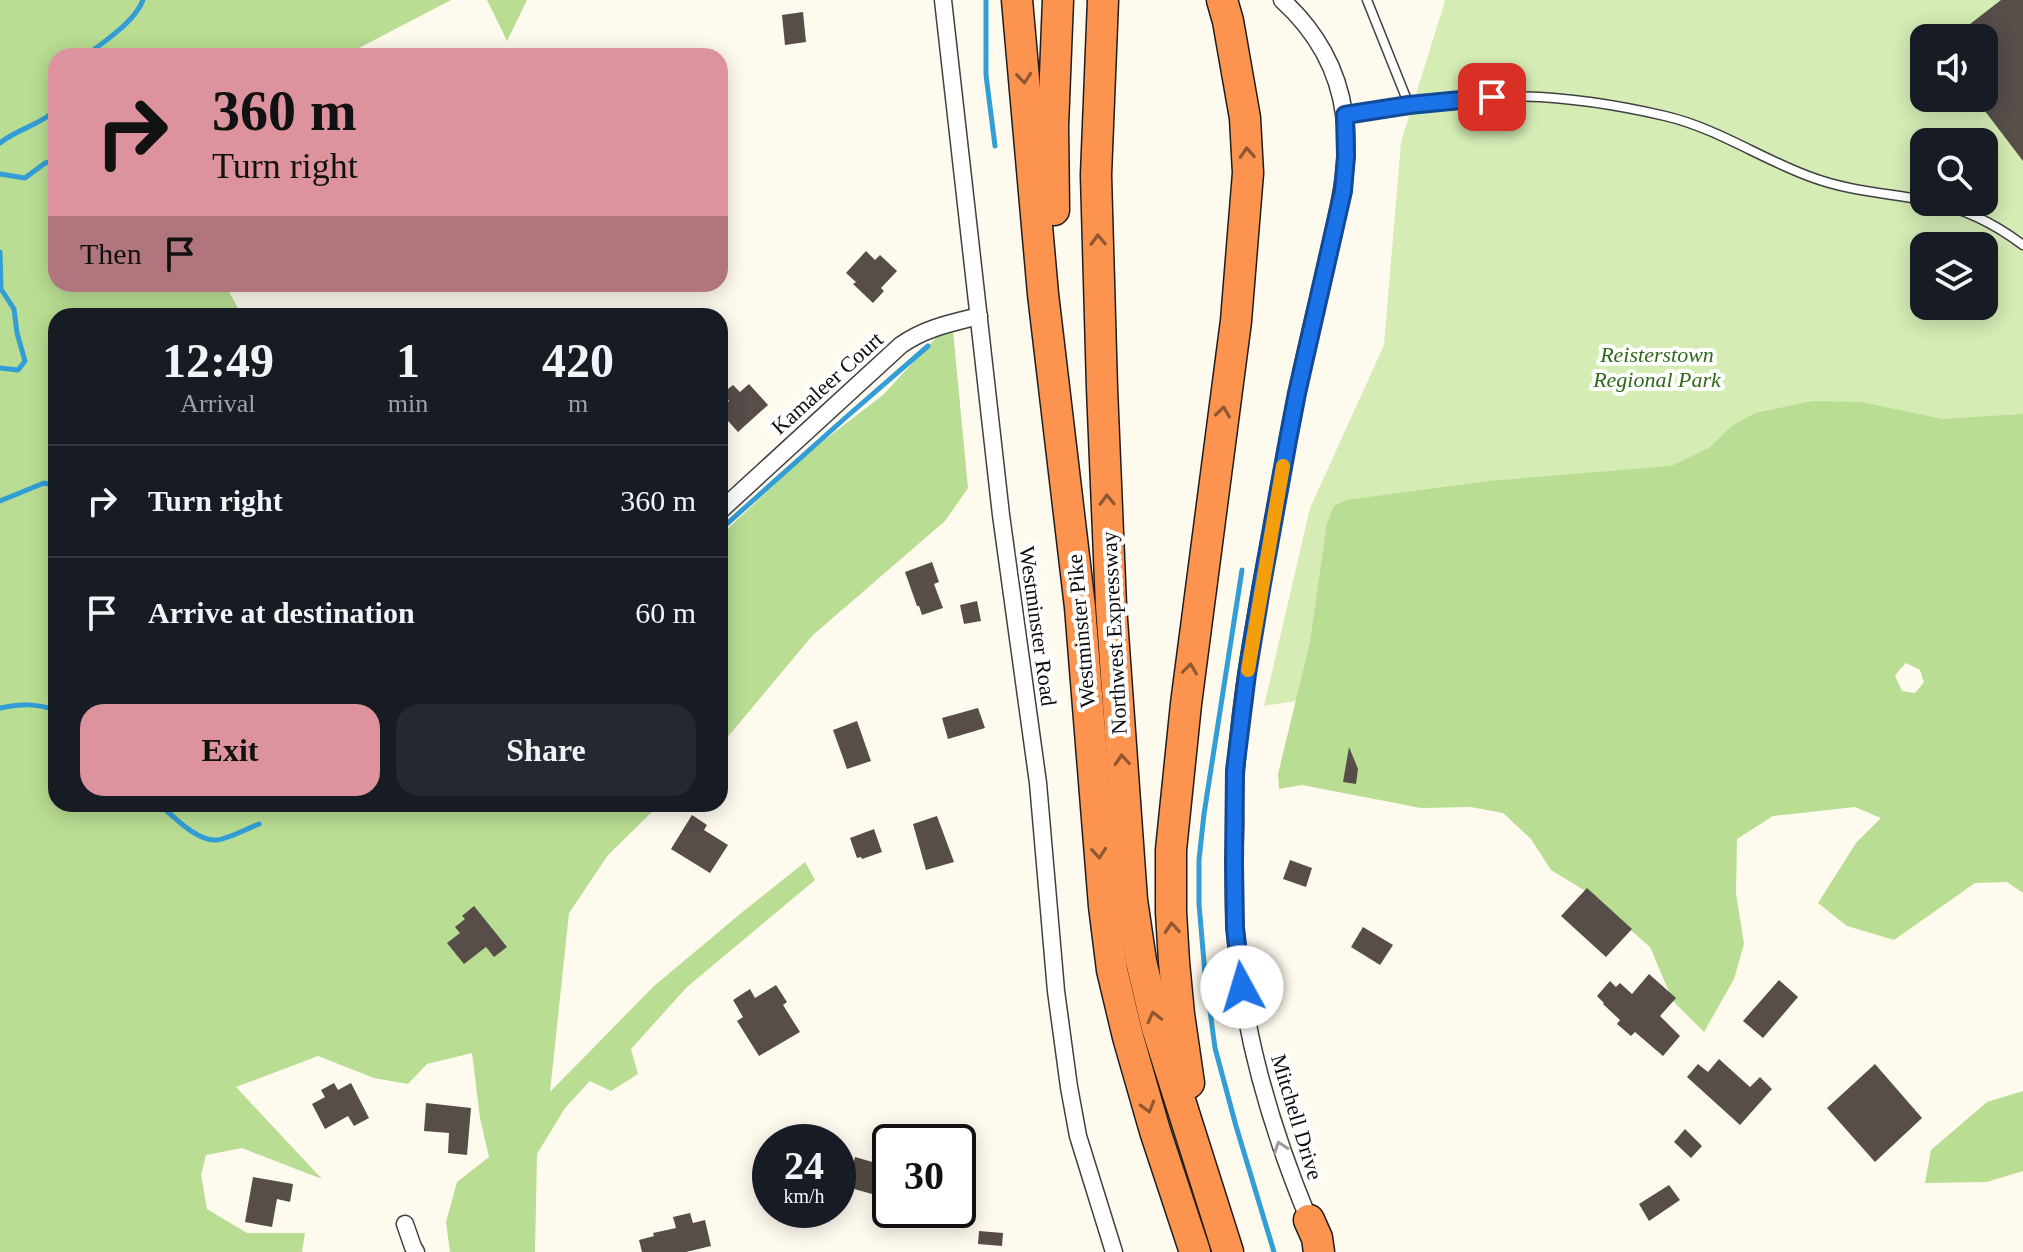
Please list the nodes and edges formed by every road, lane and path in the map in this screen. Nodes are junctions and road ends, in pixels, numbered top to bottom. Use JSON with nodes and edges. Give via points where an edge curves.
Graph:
{"nodes":[{"id":1,"x":943,"y":0,"type":"edge"},
{"id":2,"x":1017,"y":0,"type":"edge"},
{"id":3,"x":1058,"y":0,"type":"edge"},
{"id":4,"x":1103,"y":0,"type":"edge"},
{"id":5,"x":1222,"y":0,"type":"edge"},
{"id":6,"x":1282,"y":0,"type":"edge"},
{"id":7,"x":1367,"y":0,"type":"edge"},
{"id":8,"x":1409,"y":105,"type":"junction"},
{"id":9,"x":1345,"y":115,"type":"junction"},
{"id":10,"x":1910,"y":198,"type":"edge"},
{"id":11,"x":1975,"y":216,"type":"edge"},
{"id":12,"x":2023,"y":245,"type":"edge"},
{"id":13,"x":979,"y":316,"type":"junction"},
{"id":14,"x":728,"y":504,"type":"edge"},
{"id":15,"x":1080,"y":607,"type":"junction"},
{"id":16,"x":1309,"y":1220,"type":"joint"},
{"id":17,"x":405,"y":1224,"type":"dead end"},
{"id":18,"x":416,"y":1252,"type":"edge"},
{"id":19,"x":1114,"y":1252,"type":"edge"},
{"id":20,"x":1195,"y":1252,"type":"edge"},
{"id":21,"x":1230,"y":1252,"type":"edge"},
{"id":22,"x":1319,"y":1252,"type":"edge"}],
"edges":[{"from":1,"to":13,"type":"street","name":"Westminster Road"},
{"from":2,"to":15,"type":"highway","name":"Westminster Pike","one_way":true,"via":[[1043,294]]},
{"from":3,"to":15,"type":"highway","name":"Northwest Expressway","via":[[1053,185]]},
{"from":21,"to":4,"type":"highway","name":"Northwest Expressway","one_way":true,"via":[[1157,1028],[1132,900],[1111,605],[1102,373],[1096,175]]},
{"from":21,"to":5,"type":"highway","one_way":true,"via":[[1188,1080],[1171,912],[1176,792],[1236,321],[1248,173],[1241,89]]},
{"from":6,"to":9,"type":"street","name":"Mitchell Drive","via":[[1315,35]]},
{"from":7,"to":8,"type":"lane"},
{"from":8,"to":9,"type":"lane"},
{"from":8,"to":10,"type":"lane","via":[[1529,97],[1651,114],[1701,128],[1846,188]]},
{"from":16,"to":9,"type":"street","name":"Mitchell Drive","one_way":true,"via":[[1280,1148],[1251,1042],[1235,928],[1235,806],[1261,589],[1297,393],[1343,191]]},
{"from":11,"to":12,"type":"lane"},
{"from":13,"to":14,"type":"street","name":"Kamaleer Court","via":[[931,328],[901,345]]},
{"from":13,"to":19,"type":"street","name":"Westminster Road","via":[[1038,783],[1069,1087],[1078,1136]]},
{"from":15,"to":20,"type":"highway","name":"Westminster Pike","one_way":true,"via":[[1112,970],[1151,1118]]},
{"from":16,"to":22,"type":"highway"},
{"from":17,"to":18,"type":"street"}]}
